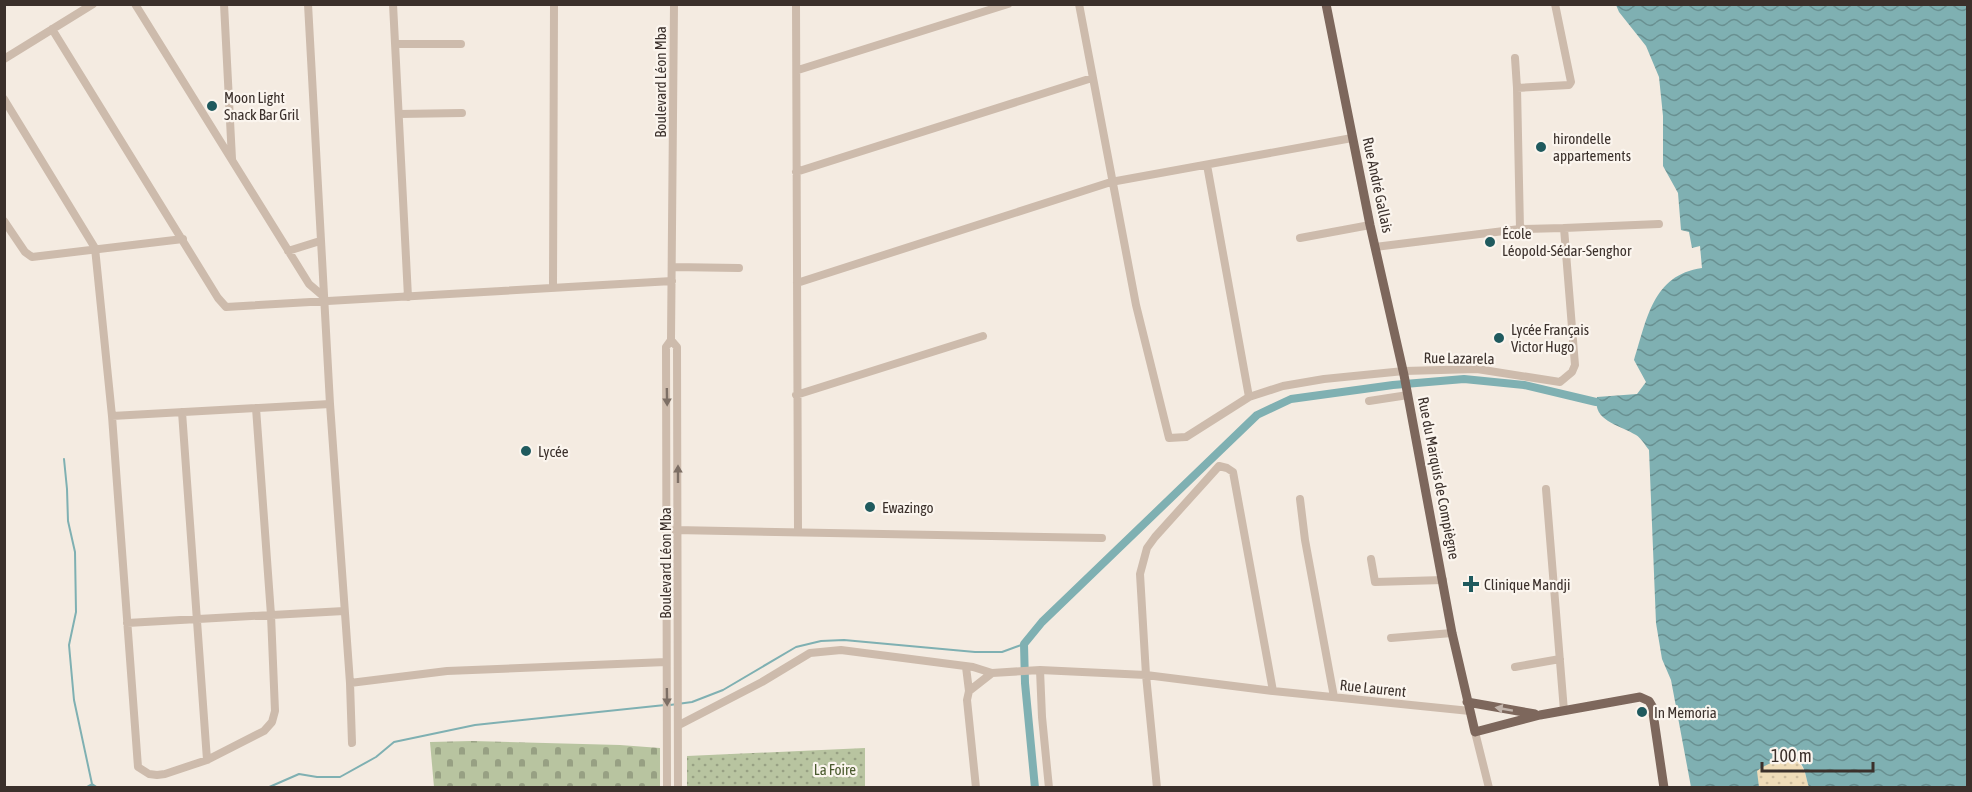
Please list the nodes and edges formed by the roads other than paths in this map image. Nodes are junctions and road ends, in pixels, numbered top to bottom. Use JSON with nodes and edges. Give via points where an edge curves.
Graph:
{"nodes":[{"id":1,"x":93,"y":4,"type":"edge"},
{"id":2,"x":135,"y":4,"type":"edge"},
{"id":3,"x":224,"y":4,"type":"edge"},
{"id":4,"x":308,"y":4,"type":"edge"},
{"id":5,"x":393,"y":4,"type":"edge"},
{"id":6,"x":554,"y":4,"type":"edge"},
{"id":7,"x":683,"y":4,"type":"edge"},
{"id":8,"x":796,"y":4,"type":"edge"},
{"id":9,"x":1008,"y":4,"type":"edge"},
{"id":10,"x":1079,"y":4,"type":"edge"},
{"id":11,"x":1326,"y":4,"type":"edge"},
{"id":12,"x":1555,"y":4,"type":"edge"},
{"id":13,"x":674,"y":6,"type":"edge"},
{"id":14,"x":52,"y":29,"type":"junction"},
{"id":15,"x":395,"y":44,"type":"junction"},
{"id":16,"x":461,"y":44,"type":"dead end"},
{"id":17,"x":1515,"y":58,"type":"dead end"},
{"id":18,"x":4,"y":59,"type":"edge"},
{"id":19,"x":798,"y":70,"type":"junction"},
{"id":20,"x":1092,"y":78,"type":"junction"},
{"id":21,"x":1517,"y":88,"type":"junction"},
{"id":22,"x":4,"y":99,"type":"edge"},
{"id":23,"x":462,"y":113,"type":"dead end"},
{"id":24,"x":399,"y":114,"type":"junction"},
{"id":25,"x":1352,"y":138,"type":"junction"},
{"id":26,"x":232,"y":160,"type":"junction"},
{"id":27,"x":1207,"y":165,"type":"junction"},
{"id":28,"x":796,"y":172,"type":"junction"},
{"id":29,"x":1111,"y":182,"type":"junction"},
{"id":30,"x":4,"y":222,"type":"edge"},
{"id":31,"x":1659,"y":224,"type":"dead end"},
{"id":32,"x":1370,"y":225,"type":"junction"},
{"id":33,"x":1564,"y":228,"type":"junction"},
{"id":34,"x":1520,"y":229,"type":"junction"},
{"id":35,"x":1300,"y":238,"type":"dead end"},
{"id":36,"x":183,"y":240,"type":"junction"},
{"id":37,"x":320,"y":241,"type":"junction"},
{"id":38,"x":1375,"y":247,"type":"junction"},
{"id":39,"x":95,"y":248,"type":"junction"},
{"id":40,"x":288,"y":251,"type":"junction"},
{"id":41,"x":672,"y":267,"type":"junction"},
{"id":42,"x":739,"y":268,"type":"dead end"},
{"id":43,"x":672,"y":282,"type":"junction"},
{"id":44,"x":797,"y":283,"type":"junction"},
{"id":45,"x":553,"y":287,"type":"junction"},
{"id":46,"x":408,"y":297,"type":"junction"},
{"id":47,"x":324,"y":298,"type":"junction"},
{"id":48,"x":983,"y":336,"type":"dead end"},
{"id":49,"x":671,"y":340,"type":"junction"},
{"id":50,"x":1404,"y":373,"type":"junction"},
{"id":51,"x":1407,"y":393,"type":"junction"},
{"id":52,"x":796,"y":395,"type":"junction"},
{"id":53,"x":1249,"y":397,"type":"junction"},
{"id":54,"x":1369,"y":401,"type":"dead end"},
{"id":55,"x":330,"y":404,"type":"junction"},
{"id":56,"x":256,"y":408,"type":"junction"},
{"id":57,"x":182,"y":412,"type":"junction"},
{"id":58,"x":112,"y":416,"type":"junction"},
{"id":59,"x":1546,"y":489,"type":"dead end"},
{"id":60,"x":1300,"y":499,"type":"dead end"},
{"id":61,"x":666,"y":530,"type":"junction"},
{"id":62,"x":679,"y":530,"type":"junction"},
{"id":63,"x":798,"y":532,"type":"junction"},
{"id":64,"x":1102,"y":538,"type":"dead end"},
{"id":65,"x":1371,"y":559,"type":"dead end"},
{"id":66,"x":1443,"y":580,"type":"junction"},
{"id":67,"x":344,"y":611,"type":"junction"},
{"id":68,"x":272,"y":615,"type":"junction"},
{"id":69,"x":196,"y":619,"type":"junction"},
{"id":70,"x":127,"y":623,"type":"junction"},
{"id":71,"x":1452,"y":633,"type":"junction"},
{"id":72,"x":1391,"y":638,"type":"dead end"},
{"id":73,"x":1560,"y":659,"type":"junction"},
{"id":74,"x":666,"y":662,"type":"junction"},
{"id":75,"x":966,"y":667,"type":"junction"},
{"id":76,"x":1515,"y":667,"type":"dead end"},
{"id":77,"x":1037,"y":670,"type":"junction"},
{"id":78,"x":992,"y":673,"type":"junction"},
{"id":79,"x":1146,"y":675,"type":"junction"},
{"id":80,"x":350,"y":683,"type":"junction"},
{"id":81,"x":969,"y":691,"type":"junction"},
{"id":82,"x":1273,"y":692,"type":"junction"},
{"id":83,"x":1334,"y":697,"type":"junction"},
{"id":84,"x":1468,"y":707,"type":"junction"},
{"id":85,"x":1564,"y":711,"type":"junction"},
{"id":86,"x":1540,"y":715,"type":"junction"},
{"id":87,"x":679,"y":725,"type":"junction"},
{"id":88,"x":1475,"y":732,"type":"junction"},
{"id":89,"x":352,"y":743,"type":"dead end"},
{"id":90,"x":207,"y":760,"type":"junction"},
{"id":91,"x":667,"y":788,"type":"edge"},
{"id":92,"x":678,"y":788,"type":"edge"},
{"id":93,"x":976,"y":788,"type":"edge"},
{"id":94,"x":1049,"y":788,"type":"edge"},
{"id":95,"x":1157,"y":788,"type":"edge"},
{"id":96,"x":1489,"y":788,"type":"edge"},
{"id":97,"x":1664,"y":788,"type":"edge"}],
"edges":[{"from":1,"to":14,"type":"street"},
{"from":2,"to":26,"type":"street"},
{"from":3,"to":26,"type":"street"},
{"from":4,"to":37,"type":"street"},
{"from":5,"to":15,"type":"street"},
{"from":6,"to":45,"type":"street"},
{"from":7,"to":13,"type":"street"},
{"from":8,"to":19,"type":"street"},
{"from":9,"to":19,"type":"street"},
{"from":10,"to":20,"type":"street"},
{"from":11,"to":25,"type":"main road","name":"Rue André Gallais"},
{"from":12,"to":21,"type":"street","via":[[1571,82]]},
{"from":13,"to":41,"type":"street","name":"Boulevard Léon Mba"},
{"from":14,"to":18,"type":"street"},
{"from":14,"to":36,"type":"street"},
{"from":15,"to":16,"type":"street"},
{"from":15,"to":24,"type":"street"},
{"from":17,"to":21,"type":"street"},
{"from":19,"to":28,"type":"street"},
{"from":20,"to":28,"type":"street"},
{"from":20,"to":29,"type":"street"},
{"from":21,"to":34,"type":"street"},
{"from":22,"to":39,"type":"street"},
{"from":23,"to":24,"type":"street"},
{"from":24,"to":46,"type":"street"},
{"from":25,"to":27,"type":"street"},
{"from":25,"to":32,"type":"main road","name":"Rue André Gallais"},
{"from":26,"to":40,"type":"street"},
{"from":27,"to":29,"type":"street"},
{"from":27,"to":53,"type":"street"},
{"from":28,"to":44,"type":"street"},
{"from":29,"to":44,"type":"street"},
{"from":29,"to":53,"type":"street","via":[[1169,438],[1186,437]]},
{"from":30,"to":39,"type":"street","via":[[28,256]]},
{"from":31,"to":33,"type":"street"},
{"from":32,"to":35,"type":"street"},
{"from":32,"to":38,"type":"main road","name":"Rue André Gallais"},
{"from":33,"to":34,"type":"street"},
{"from":33,"to":50,"type":"street","name":"Rue Lazarela","via":[[1575,365],[1566,379],[1560,382],[1477,369]]},
{"from":34,"to":38,"type":"street"},
{"from":36,"to":39,"type":"street"},
{"from":36,"to":47,"type":"street","via":[[226,307]]},
{"from":37,"to":40,"type":"street"},
{"from":37,"to":47,"type":"street"},
{"from":38,"to":50,"type":"main road","name":"Rue André Gallais"},
{"from":39,"to":58,"type":"street"},
{"from":40,"to":47,"type":"street","via":[[312,288]]},
{"from":41,"to":42,"type":"street"},
{"from":41,"to":43,"type":"street","name":"Boulevard Léon Mba"},
{"from":43,"to":45,"type":"street"},
{"from":43,"to":49,"type":"street","name":"Boulevard Léon Mba"},
{"from":44,"to":52,"type":"street"},
{"from":45,"to":46,"type":"street"},
{"from":46,"to":47,"type":"street"},
{"from":47,"to":55,"type":"street"},
{"from":48,"to":52,"type":"street"},
{"from":49,"to":61,"type":"street","name":"Boulevard Léon Mba","one_way":true,"via":[[666,347]]},
{"from":62,"to":49,"type":"street","name":"Boulevard Léon Mba","one_way":true,"via":[[677,347]]},
{"from":50,"to":51,"type":"main road","name":"Rue du Marquis de Compiègne"},
{"from":50,"to":53,"type":"street","via":[[1324,379]]},
{"from":51,"to":54,"type":"street"},
{"from":51,"to":66,"type":"main road","name":"Rue du Marquis de Compiègne"},
{"from":52,"to":63,"type":"street"},
{"from":55,"to":56,"type":"street"},
{"from":55,"to":67,"type":"street"},
{"from":56,"to":57,"type":"street"},
{"from":56,"to":68,"type":"street"},
{"from":57,"to":58,"type":"street"},
{"from":57,"to":69,"type":"street"},
{"from":58,"to":70,"type":"street"},
{"from":59,"to":73,"type":"street"},
{"from":60,"to":83,"type":"street"},
{"from":61,"to":62,"type":"street"},
{"from":61,"to":74,"type":"street","name":"Boulevard Léon Mba"},
{"from":62,"to":63,"type":"street"},
{"from":62,"to":87,"type":"street","name":"Boulevard Léon Mba"},
{"from":63,"to":64,"type":"street"},
{"from":65,"to":66,"type":"street","via":[[1375,582]]},
{"from":66,"to":71,"type":"main road","name":"Rue du Marquis de Compiègne"},
{"from":67,"to":68,"type":"street"},
{"from":67,"to":80,"type":"street"},
{"from":68,"to":69,"type":"street"},
{"from":68,"to":90,"type":"street","via":[[272,722],[264,731]]},
{"from":69,"to":70,"type":"street"},
{"from":69,"to":90,"type":"street"},
{"from":70,"to":90,"type":"street","via":[[138,767],[157,775]]},
{"from":71,"to":72,"type":"street"},
{"from":71,"to":84,"type":"main road","name":"Rue du Marquis de Compiègne"},
{"from":73,"to":76,"type":"street"},
{"from":73,"to":85,"type":"street"},
{"from":74,"to":80,"type":"street","via":[[447,671]]},
{"from":74,"to":91,"type":"street","name":"Boulevard Léon Mba","one_way":true},
{"from":75,"to":78,"type":"street","name":"Rue Laurent"},
{"from":75,"to":81,"type":"street"},
{"from":75,"to":87,"type":"street","name":"Rue Laurent","via":[[841,650],[810,653]]},
{"from":77,"to":78,"type":"street","name":"Rue Laurent"},
{"from":77,"to":79,"type":"street","name":"Rue Laurent"},
{"from":77,"to":94,"type":"street"},
{"from":78,"to":81,"type":"street"},
{"from":79,"to":82,"type":"street","name":"Rue Laurent"},
{"from":79,"to":82,"type":"street","via":[[1140,574],[1147,548],[1219,466],[1233,472]]},
{"from":79,"to":95,"type":"street"},
{"from":80,"to":89,"type":"street"},
{"from":81,"to":93,"type":"street"},
{"from":82,"to":83,"type":"street","name":"Rue Laurent"},
{"from":83,"to":84,"type":"street","name":"Rue Laurent"},
{"from":86,"to":84,"type":"main road","one_way":true},
{"from":84,"to":88,"type":"main road","name":"Rue du Marquis de Compiègne"},
{"from":85,"to":86,"type":"main road"},
{"from":85,"to":97,"type":"main road","via":[[1634,697],[1649,701]]},
{"from":86,"to":88,"type":"main road"},
{"from":87,"to":92,"type":"street","name":"Boulevard Léon Mba"},
{"from":88,"to":96,"type":"street"}]}
